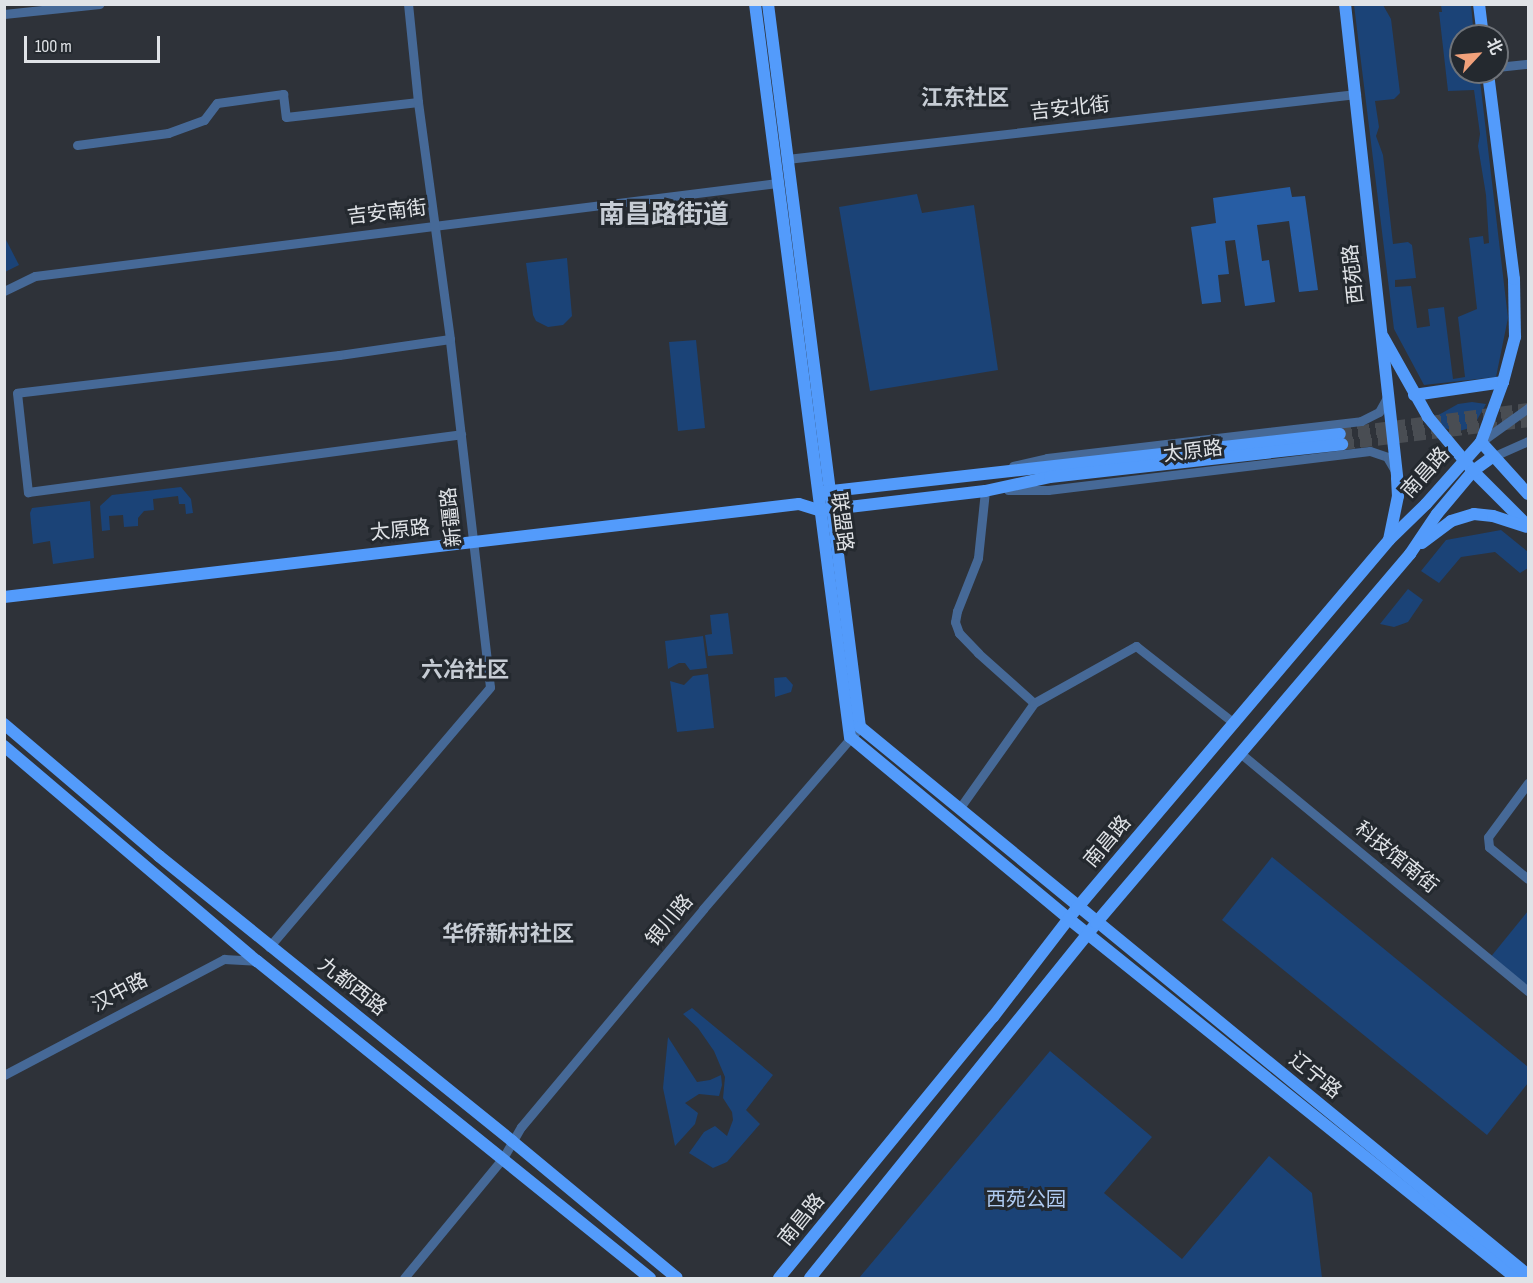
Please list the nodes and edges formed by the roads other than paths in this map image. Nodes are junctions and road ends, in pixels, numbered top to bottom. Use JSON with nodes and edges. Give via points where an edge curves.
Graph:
{"nodes":[{"id":1,"x":99,"y":4,"type":"edge"},
{"id":2,"x":408,"y":4,"type":"edge"},
{"id":3,"x":754,"y":4,"type":"edge"},
{"id":4,"x":768,"y":4,"type":"edge"},
{"id":5,"x":1345,"y":4,"type":"edge"},
{"id":6,"x":1479,"y":4,"type":"edge"},
{"id":7,"x":4,"y":14,"type":"edge"},
{"id":8,"x":1482,"y":24,"type":"edge"},
{"id":9,"x":1528,"y":64,"type":"edge"},
{"id":10,"x":1509,"y":66,"type":"edge"},
{"id":11,"x":1490,"y":84,"type":"edge"},
{"id":12,"x":1356,"y":94,"type":"junction"},
{"id":13,"x":418,"y":102,"type":"junction"},
{"id":14,"x":77,"y":145,"type":"dead end"},
{"id":15,"x":787,"y":159,"type":"junction"},
{"id":16,"x":777,"y":183,"type":"junction"},
{"id":17,"x":434,"y":226,"type":"junction"},
{"id":18,"x":4,"y":291,"type":"edge"},
{"id":19,"x":1380,"y":330,"type":"junction"},
{"id":20,"x":450,"y":339,"type":"junction"},
{"id":21,"x":1503,"y":382,"type":"junction"},
{"id":22,"x":1414,"y":395,"type":"junction"},
{"id":23,"x":1388,"y":396,"type":"junction"},
{"id":24,"x":1528,"y":408,"type":"edge"},
{"id":25,"x":461,"y":435,"type":"junction"},
{"id":26,"x":1528,"y":441,"type":"edge"},
{"id":27,"x":1480,"y":442,"type":"junction"},
{"id":28,"x":1492,"y":457,"type":"junction"},
{"id":29,"x":1464,"y":460,"type":"junction"},
{"id":30,"x":1473,"y":471,"type":"junction"},
{"id":31,"x":980,"y":473,"type":"junction"},
{"id":32,"x":1396,"y":473,"type":"junction"},
{"id":33,"x":985,"y":490,"type":"junction"},
{"id":34,"x":824,"y":492,"type":"junction"},
{"id":35,"x":1528,"y":494,"type":"edge"},
{"id":36,"x":799,"y":504,"type":"junction"},
{"id":37,"x":826,"y":509,"type":"junction"},
{"id":38,"x":1528,"y":527,"type":"edge"},
{"id":39,"x":474,"y":543,"type":"junction"},
{"id":40,"x":1385,"y":544,"type":"junction"},
{"id":41,"x":1410,"y":554,"type":"junction"},
{"id":42,"x":1401,"y":564,"type":"junction"},
{"id":43,"x":4,"y":597,"type":"edge"},
{"id":44,"x":1034,"y":703,"type":"junction"},
{"id":45,"x":1234,"y":723,"type":"junction"},
{"id":46,"x":4,"y":724,"type":"edge"},
{"id":47,"x":860,"y":727,"type":"junction"},
{"id":48,"x":850,"y":737,"type":"junction"},
{"id":49,"x":4,"y":746,"type":"edge"},
{"id":50,"x":1240,"y":753,"type":"junction"},
{"id":51,"x":1528,"y":783,"type":"edge"},
{"id":52,"x":959,"y":809,"type":"junction"},
{"id":53,"x":1528,"y":879,"type":"edge"},
{"id":54,"x":1077,"y":908,"type":"junction"},
{"id":55,"x":1069,"y":918,"type":"junction"},
{"id":56,"x":1096,"y":923,"type":"junction"},
{"id":57,"x":1088,"y":934,"type":"junction"},
{"id":58,"x":269,"y":947,"type":"junction"},
{"id":59,"x":257,"y":961,"type":"junction"},
{"id":60,"x":1528,"y":991,"type":"edge"},
{"id":61,"x":4,"y":1075,"type":"edge"},
{"id":62,"x":512,"y":1141,"type":"junction"},
{"id":63,"x":501,"y":1156,"type":"junction"},
{"id":64,"x":1528,"y":1275,"type":"edge"},
{"id":65,"x":397,"y":1278,"type":"edge"},
{"id":66,"x":404,"y":1278,"type":"edge"},
{"id":67,"x":650,"y":1278,"type":"edge"},
{"id":68,"x":677,"y":1278,"type":"edge"},
{"id":69,"x":779,"y":1278,"type":"edge"},
{"id":70,"x":810,"y":1278,"type":"edge"},
{"id":71,"x":1516,"y":1278,"type":"edge"}],
"edges":[{"from":1,"to":7,"type":"street"},
{"from":2,"to":13,"type":"street","name":"新疆路"},
{"from":3,"to":16,"type":"main road","name":"联盟路"},
{"from":4,"to":15,"type":"main road","name":"联盟路"},
{"from":5,"to":12,"type":"main road","name":"西苑路"},
{"from":6,"to":8,"type":"main road"},
{"from":9,"to":10,"type":"street"},
{"from":11,"to":21,"type":"main road","via":[[1514,279],[1515,337]]},
{"from":12,"to":15,"type":"street","name":"吉安北街"},
{"from":12,"to":19,"type":"main road","name":"西苑路"},
{"from":13,"to":14,"type":"street","via":[[286,117],[283,94],[217,103],[204,120],[168,133]]},
{"from":13,"to":17,"type":"street","name":"新疆路"},
{"from":15,"to":34,"type":"main road","name":"联盟路"},
{"from":16,"to":17,"type":"street","name":"吉安南街"},
{"from":16,"to":34,"type":"main road","name":"联盟路"},
{"from":17,"to":18,"type":"street","name":"吉安南街","via":[[35,276]]},
{"from":17,"to":20,"type":"street","name":"新疆路"},
{"from":19,"to":22,"type":"main road"},
{"from":19,"to":23,"type":"main road","name":"西苑路"},
{"from":20,"to":25,"type":"street","name":"新疆路"},
{"from":20,"to":25,"type":"street","via":[[16,393],[28,492]]},
{"from":21,"to":22,"type":"main road"},
{"from":21,"to":27,"type":"main road"},
{"from":22,"to":29,"type":"main road"},
{"from":23,"to":31,"type":"street","name":"太原路","via":[[1379,412],[1361,421],[1047,458]]},
{"from":23,"to":32,"type":"main road","name":"西苑路"},
{"from":24,"to":27,"type":"street"},
{"from":25,"to":39,"type":"street","name":"新疆路"},
{"from":26,"to":28,"type":"street"},
{"from":27,"to":28,"type":"main road"},
{"from":27,"to":29,"type":"main road","name":"南昌路"},
{"from":28,"to":30,"type":"main road","name":"南昌路"},
{"from":28,"to":35,"type":"main road"},
{"from":29,"to":30,"type":"main road"},
{"from":29,"to":40,"type":"main road","name":"南昌路"},
{"from":30,"to":38,"type":"main road"},
{"from":30,"to":41,"type":"main road","name":"南昌路"},
{"from":31,"to":33,"type":"main road","name":"太原路","via":[[1341,439],[1050,477]]},
{"from":31,"to":34,"type":"main road","name":"太原路"},
{"from":32,"to":33,"type":"street","name":"太原路","via":[[1387,457],[1370,451],[1048,490]]},
{"from":32,"to":40,"type":"main road","name":"西苑路","via":[[1398,496]]},
{"from":33,"to":37,"type":"main road","name":"太原路"},
{"from":33,"to":44,"type":"street","via":[[978,558],[955,622],[959,633],[978,653]]},
{"from":34,"to":36,"type":"main road","name":"太原路"},
{"from":34,"to":37,"type":"main road","name":"联盟路"},
{"from":36,"to":37,"type":"main road","name":"太原路"},
{"from":36,"to":39,"type":"main road","name":"太原路"},
{"from":37,"to":47,"type":"main road","name":"联盟路"},
{"from":37,"to":48,"type":"main road","name":"联盟路"},
{"from":38,"to":41,"type":"main road","via":[[1474,514],[1451,521]]},
{"from":39,"to":43,"type":"main road","name":"太原路"},
{"from":39,"to":58,"type":"street","name":"新疆路","via":[[490,687]]},
{"from":40,"to":42,"type":"main road","via":[[1401,538],[1407,543]]},
{"from":40,"to":45,"type":"main road","name":"南昌路"},
{"from":41,"to":42,"type":"main road","name":"南昌路"},
{"from":42,"to":50,"type":"main road","name":"南昌路"},
{"from":44,"to":45,"type":"street","via":[[1136,646]]},
{"from":44,"to":52,"type":"street"},
{"from":45,"to":54,"type":"main road","name":"南昌路"},
{"from":46,"to":58,"type":"main road","name":"九都西路"},
{"from":47,"to":48,"type":"street","name":"银川路"},
{"from":47,"to":52,"type":"main road"},
{"from":48,"to":55,"type":"main road"},
{"from":48,"to":62,"type":"street","name":"银川路"},
{"from":49,"to":59,"type":"main road","name":"九都西路"},
{"from":50,"to":56,"type":"main road","name":"南昌路"},
{"from":50,"to":60,"type":"street","name":"科技馆南街"},
{"from":51,"to":53,"type":"street","via":[[1488,837],[1490,847]]},
{"from":52,"to":54,"type":"main road"},
{"from":54,"to":55,"type":"main road","name":"南昌路"},
{"from":54,"to":56,"type":"main road","name":"辽宁路"},
{"from":55,"to":57,"type":"main road"},
{"from":55,"to":69,"type":"main road","name":"南昌路"},
{"from":56,"to":57,"type":"main road","name":"南昌路"},
{"from":56,"to":64,"type":"main road","name":"辽宁路"},
{"from":57,"to":70,"type":"main road","name":"南昌路"},
{"from":57,"to":71,"type":"main road","name":"辽宁路"},
{"from":58,"to":62,"type":"main road","name":"九都西路"},
{"from":59,"to":61,"type":"street","name":"汉中路","via":[[224,959]]},
{"from":59,"to":63,"type":"main road","name":"九都西路"},
{"from":62,"to":63,"type":"street","name":"银川路"},
{"from":62,"to":68,"type":"main road","name":"九都西路"},
{"from":63,"to":65,"type":"street","name":"银川路"},
{"from":63,"to":66,"type":"street","name":"银川路"},
{"from":63,"to":67,"type":"main road","name":"九都西路"}]}
